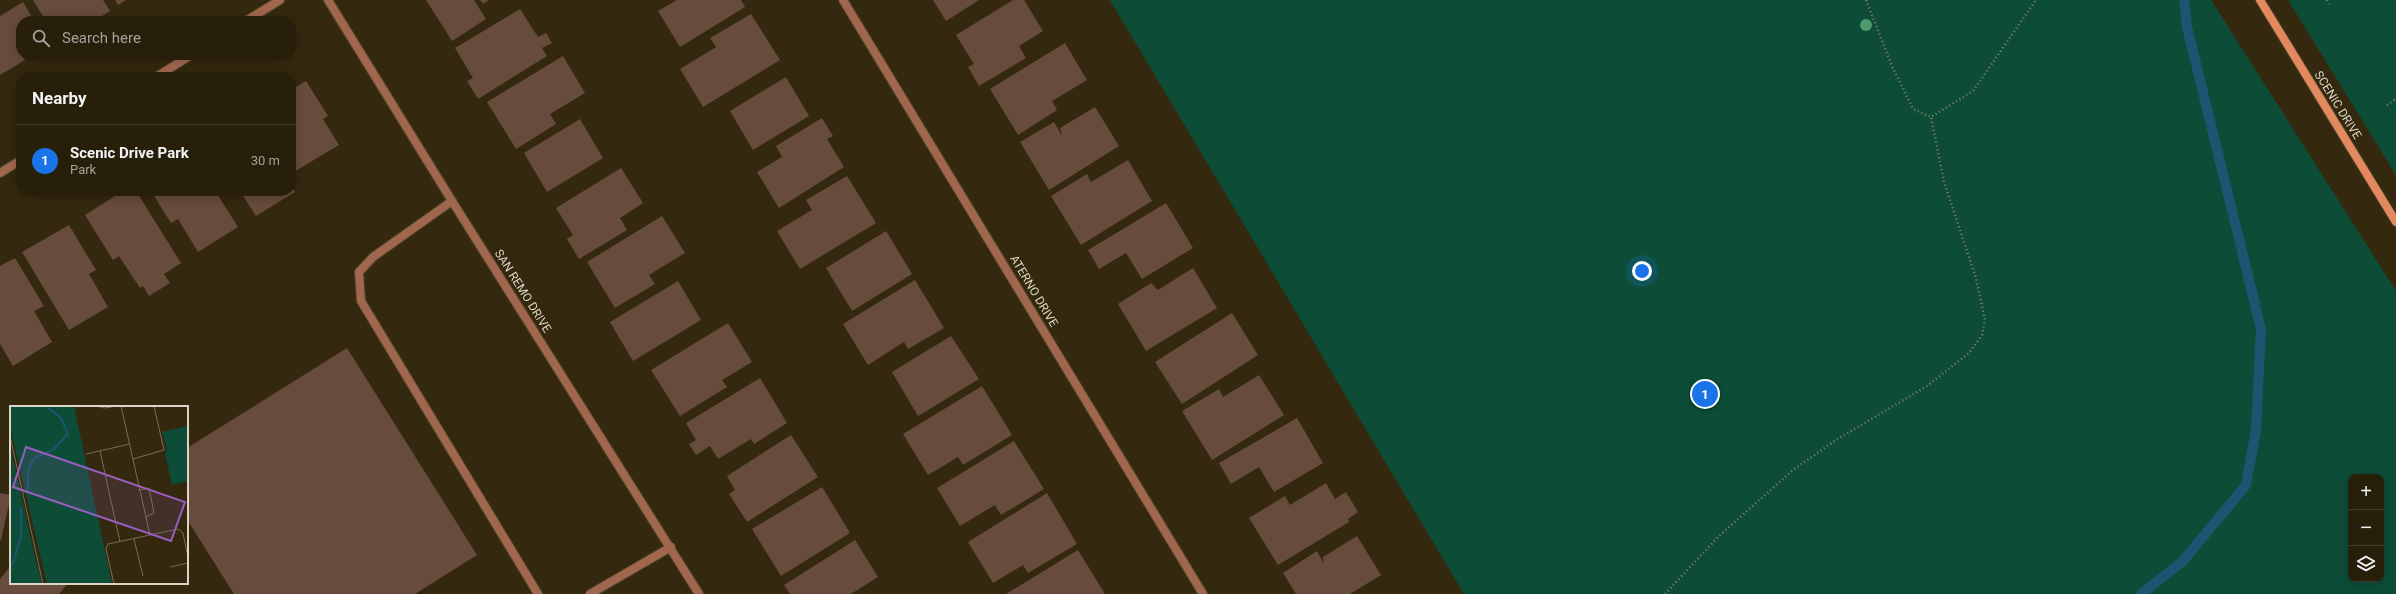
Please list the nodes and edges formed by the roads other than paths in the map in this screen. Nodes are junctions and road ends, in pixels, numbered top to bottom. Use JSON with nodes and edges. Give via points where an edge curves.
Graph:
{"nodes":[{"id":1,"x":280,"y":0,"type":"edge"},
{"id":2,"x":328,"y":0,"type":"edge"},
{"id":3,"x":843,"y":0,"type":"edge"},
{"id":4,"x":2260,"y":0,"type":"edge"},
{"id":5,"x":254,"y":16,"type":"edge"},
{"id":6,"x":183,"y":60,"type":"edge"},
{"id":7,"x":164,"y":72,"type":"edge"},
{"id":8,"x":16,"y":163,"type":"edge"},
{"id":9,"x":0,"y":173,"type":"edge"},
{"id":10,"x":452,"y":201,"type":"junction"},
{"id":11,"x":2396,"y":222,"type":"edge"},
{"id":12,"x":671,"y":547,"type":"junction"},
{"id":13,"x":538,"y":594,"type":"edge"},
{"id":14,"x":590,"y":594,"type":"edge"},
{"id":15,"x":699,"y":594,"type":"edge"},
{"id":16,"x":1204,"y":594,"type":"edge"}],
"edges":[{"from":1,"to":5,"type":"street"},
{"from":2,"to":10,"type":"street","name":"SAN REMO DRIVE"},
{"from":3,"to":16,"type":"street","name":"ATERNO DRIVE"},
{"from":4,"to":11,"type":"street","name":"SCENIC DRIVE"},
{"from":6,"to":7,"type":"street"},
{"from":8,"to":9,"type":"street"},
{"from":10,"to":12,"type":"street","name":"SAN REMO DRIVE"},
{"from":10,"to":13,"type":"street","via":[[373,257],[359,272],[361,301]]},
{"from":12,"to":14,"type":"street"},
{"from":12,"to":15,"type":"street","name":"SAN REMO DRIVE"}]}
